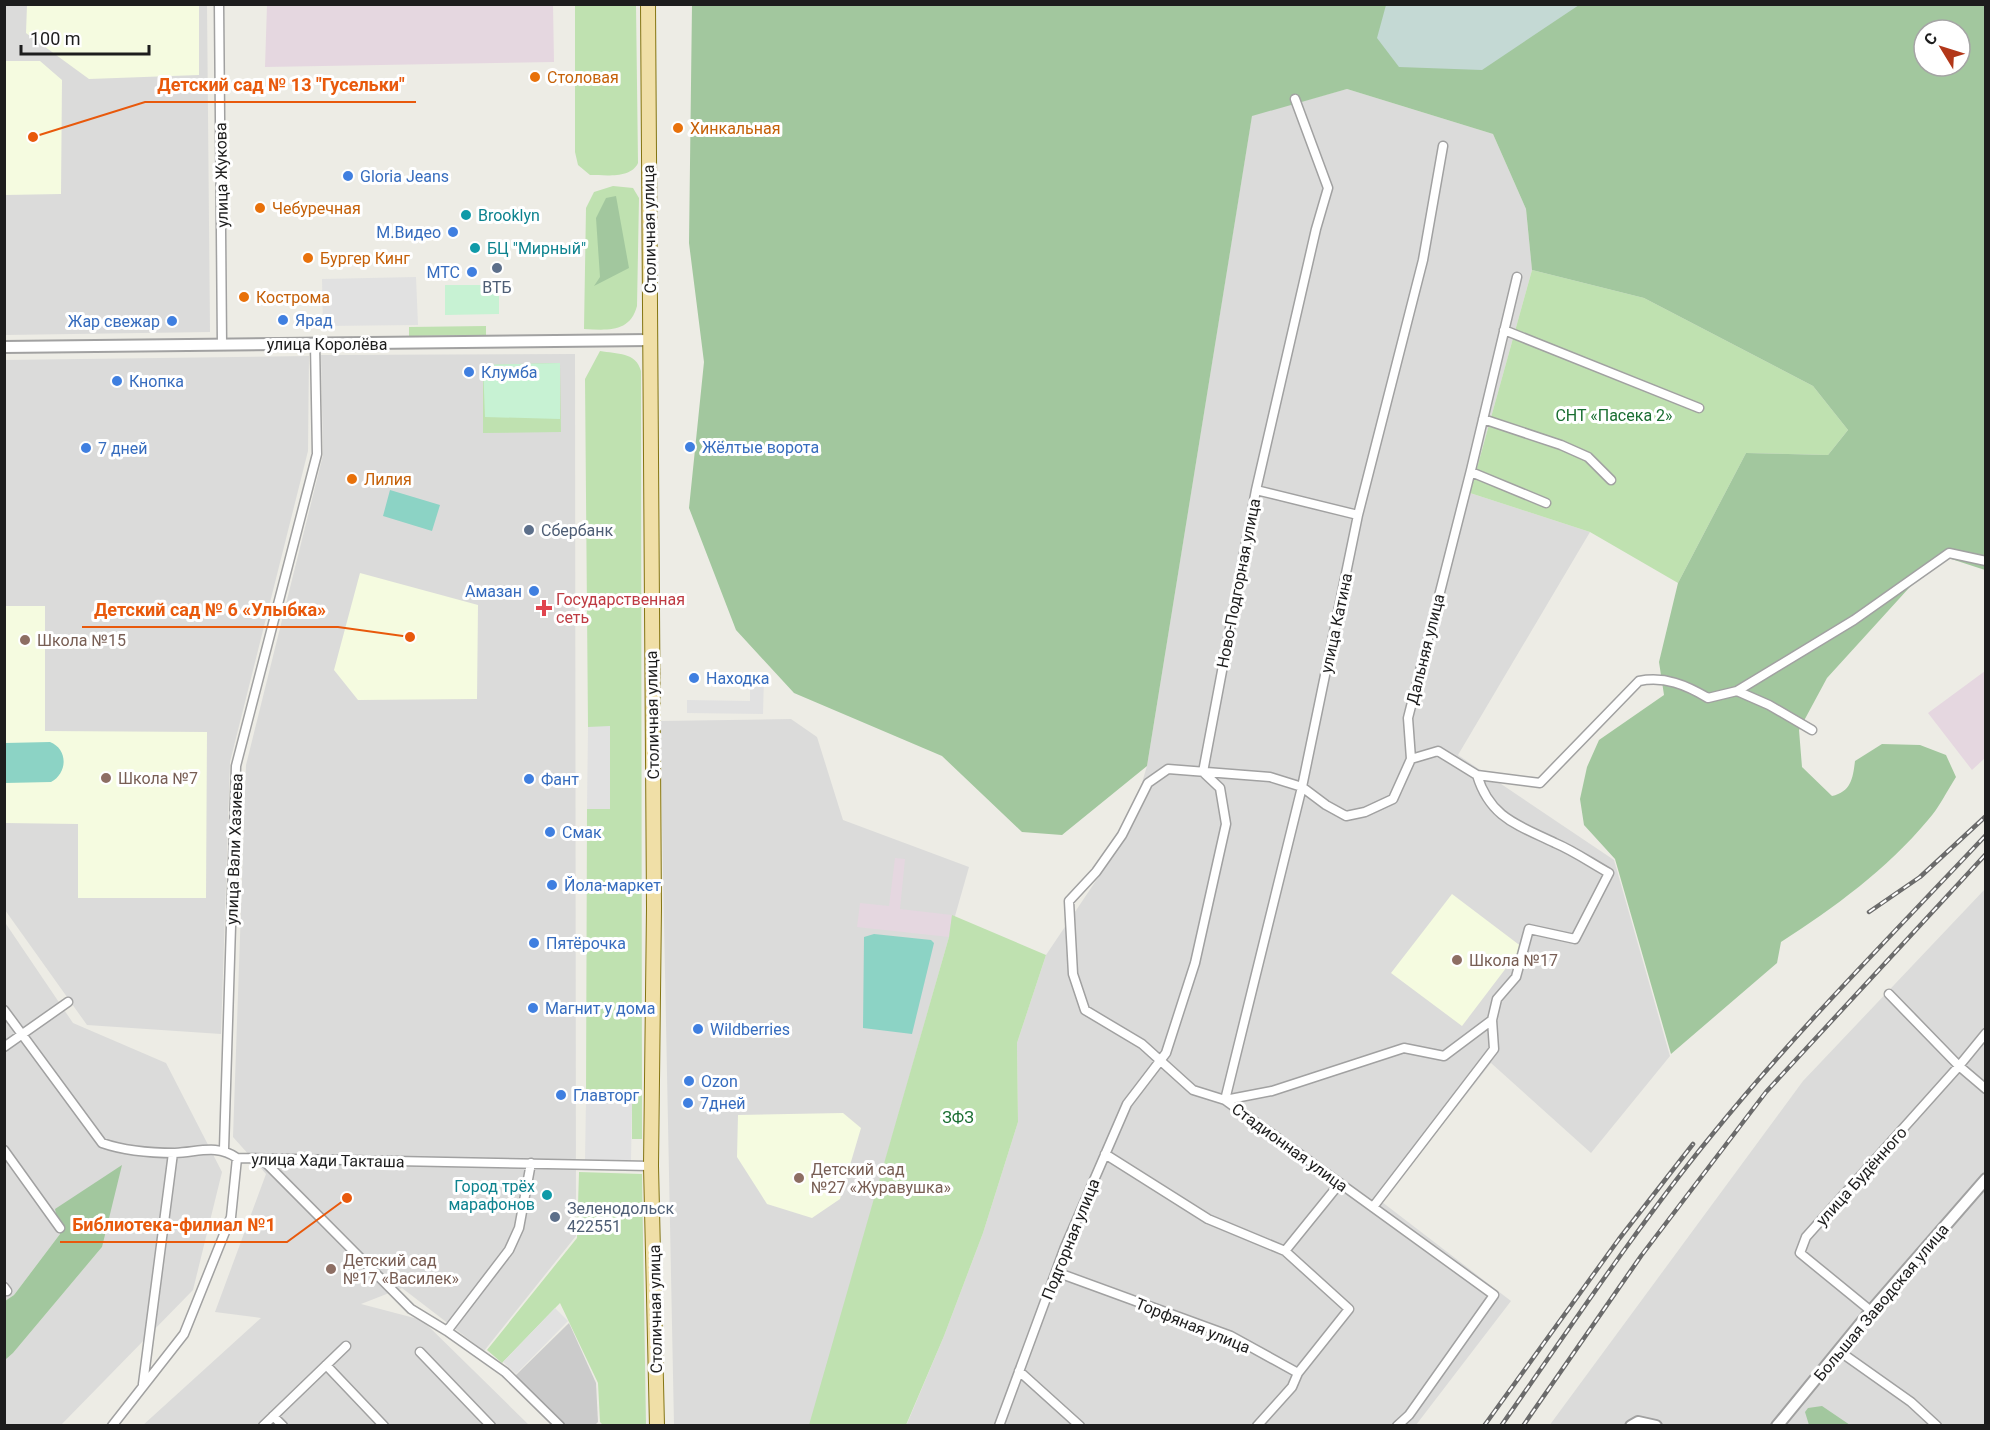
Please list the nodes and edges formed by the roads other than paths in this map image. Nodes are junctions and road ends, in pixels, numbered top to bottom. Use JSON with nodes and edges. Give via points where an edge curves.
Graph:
{"nodes":[{"id":1,"x":219,"y":4,"type":"edge"},
{"id":2,"x":648,"y":4,"type":"edge"},
{"id":3,"x":1295,"y":99,"type":"dead end"},
{"id":4,"x":1443,"y":146,"type":"dead end"},
{"id":5,"x":1516,"y":277,"type":"dead end"},
{"id":6,"x":1504,"y":330,"type":"junction"},
{"id":7,"x":650,"y":340,"type":"junction"},
{"id":8,"x":315,"y":344,"type":"junction"},
{"id":9,"x":222,"y":345,"type":"junction"},
{"id":10,"x":4,"y":347,"type":"edge"},
{"id":11,"x":1700,"y":408,"type":"dead end"},
{"id":12,"x":1483,"y":418,"type":"junction"},
{"id":13,"x":1471,"y":472,"type":"junction"},
{"id":14,"x":1611,"y":480,"type":"dead end"},
{"id":15,"x":1256,"y":490,"type":"junction"},
{"id":16,"x":1546,"y":503,"type":"dead end"},
{"id":17,"x":1358,"y":515,"type":"junction"},
{"id":18,"x":1986,"y":561,"type":"edge"},
{"id":19,"x":1737,"y":691,"type":"junction"},
{"id":20,"x":1812,"y":730,"type":"dead end"},
{"id":21,"x":1412,"y":759,"type":"junction"},
{"id":22,"x":1203,"y":772,"type":"junction"},
{"id":23,"x":1477,"y":775,"type":"junction"},
{"id":24,"x":1302,"y":787,"type":"junction"},
{"id":25,"x":1889,"y":994,"type":"dead end"},
{"id":26,"x":68,"y":1002,"type":"dead end"},
{"id":27,"x":4,"y":1010,"type":"edge"},
{"id":28,"x":1492,"y":1020,"type":"junction"},
{"id":29,"x":22,"y":1033,"type":"junction"},
{"id":30,"x":1986,"y":1033,"type":"edge"},
{"id":31,"x":4,"y":1047,"type":"edge"},
{"id":32,"x":1159,"y":1061,"type":"junction"},
{"id":33,"x":1959,"y":1066,"type":"junction"},
{"id":34,"x":1986,"y":1089,"type":"edge"},
{"id":35,"x":1225,"y":1100,"type":"junction"},
{"id":36,"x":224,"y":1149,"type":"junction"},
{"id":37,"x":4,"y":1150,"type":"edge"},
{"id":38,"x":173,"y":1153,"type":"junction"},
{"id":39,"x":1105,"y":1154,"type":"junction"},
{"id":40,"x":237,"y":1158,"type":"junction"},
{"id":41,"x":262,"y":1159,"type":"junction"},
{"id":42,"x":531,"y":1163,"type":"junction"},
{"id":43,"x":651,"y":1166,"type":"junction"},
{"id":44,"x":1986,"y":1179,"type":"edge"},
{"id":45,"x":1340,"y":1183,"type":"junction"},
{"id":46,"x":1373,"y":1207,"type":"junction"},
{"id":47,"x":60,"y":1228,"type":"dead end"},
{"id":48,"x":1285,"y":1251,"type":"junction"},
{"id":49,"x":1056,"y":1272,"type":"junction"},
{"id":50,"x":1871,"y":1311,"type":"junction"},
{"id":51,"x":447,"y":1331,"type":"junction"},
{"id":52,"x":346,"y":1346,"type":"dead end"},
{"id":53,"x":1839,"y":1350,"type":"junction"},
{"id":54,"x":420,"y":1352,"type":"dead end"},
{"id":55,"x":326,"y":1365,"type":"junction"},
{"id":56,"x":1019,"y":1371,"type":"junction"},
{"id":57,"x":1298,"y":1373,"type":"junction"},
{"id":58,"x":142,"y":1386,"type":"junction"},
{"id":59,"x":273,"y":1416,"type":"junction"},
{"id":60,"x":1634,"y":1424,"type":"edge"},
{"id":61,"x":112,"y":1425,"type":"edge"},
{"id":62,"x":263,"y":1425,"type":"edge"},
{"id":63,"x":283,"y":1425,"type":"edge"},
{"id":64,"x":384,"y":1425,"type":"edge"},
{"id":65,"x":491,"y":1425,"type":"edge"},
{"id":66,"x":560,"y":1425,"type":"edge"},
{"id":67,"x":657,"y":1425,"type":"edge"},
{"id":68,"x":999,"y":1425,"type":"edge"},
{"id":69,"x":1080,"y":1425,"type":"edge"},
{"id":70,"x":1257,"y":1425,"type":"edge"},
{"id":71,"x":1396,"y":1425,"type":"edge"},
{"id":72,"x":1656,"y":1425,"type":"edge"},
{"id":73,"x":1777,"y":1425,"type":"edge"},
{"id":74,"x":1937,"y":1425,"type":"edge"}],
"edges":[{"from":1,"to":9,"type":"street","name":"улица Жукова"},
{"from":2,"to":7,"type":"main road","name":"Столичная улица"},
{"from":3,"to":15,"type":"street","name":"Ново-Подгорная улица","via":[[1328,188]]},
{"from":4,"to":17,"type":"street","name":"улица Катина","via":[[1423,260]]},
{"from":5,"to":6,"type":"street","name":"Дальняя улица"},
{"from":6,"to":11,"type":"street"},
{"from":6,"to":12,"type":"street","name":"Дальняя улица"},
{"from":7,"to":8,"type":"street","name":"улица Королёва"},
{"from":7,"to":43,"type":"main road","name":"Столичная улица","via":[[654,886]]},
{"from":8,"to":9,"type":"street","name":"улица Королёва"},
{"from":8,"to":36,"type":"street","name":"улица Вали Хазиева","via":[[316,454],[236,766]]},
{"from":9,"to":10,"type":"street","name":"улица Королёва"},
{"from":12,"to":13,"type":"street","name":"Дальняя улица"},
{"from":12,"to":14,"type":"street","via":[[1588,457]]},
{"from":13,"to":16,"type":"street"},
{"from":13,"to":21,"type":"street","name":"Дальняя улица","via":[[1408,718]]},
{"from":15,"to":17,"type":"street"},
{"from":15,"to":22,"type":"street","name":"Ново-Подгорная улица"},
{"from":17,"to":24,"type":"street","name":"улица Катина"},
{"from":18,"to":19,"type":"street","via":[[1949,553],[1854,620]]},
{"from":19,"to":20,"type":"street"},
{"from":19,"to":23,"type":"street","via":[[1708,698],[1684,683],[1639,681],[1540,783]]},
{"from":21,"to":23,"type":"street","via":[[1438,751]]},
{"from":21,"to":24,"type":"street","via":[[1393,799],[1365,812],[1346,816]]},
{"from":22,"to":24,"type":"street","via":[[1270,777]]},
{"from":22,"to":32,"type":"street","via":[[1220,788],[1226,824],[1195,963],[1166,1053]]},
{"from":22,"to":32,"type":"street","name":"Стадионная улица","via":[[1168,769],[1148,783],[1122,835],[1069,901],[1073,974],[1085,1010],[1142,1044]]},
{"from":23,"to":28,"type":"street","via":[[1484,796],[1513,825],[1557,843],[1609,873],[1575,939],[1529,929],[1516,977],[1497,999]]},
{"from":24,"to":35,"type":"street","name":"улица Катина"},
{"from":25,"to":33,"type":"street"},
{"from":26,"to":29,"type":"street"},
{"from":27,"to":29,"type":"street"},
{"from":28,"to":35,"type":"street","via":[[1444,1056],[1404,1048],[1272,1090]]},
{"from":28,"to":46,"type":"street","via":[[1494,1049]]},
{"from":29,"to":31,"type":"street"},
{"from":29,"to":38,"type":"street","via":[[102,1143],[121,1150]]},
{"from":30,"to":33,"type":"street","name":"улица Будённого"},
{"from":32,"to":35,"type":"street","name":"Стадионная улица","via":[[1193,1090]]},
{"from":32,"to":39,"type":"street","name":"Подгорная улица","via":[[1127,1104]]},
{"from":33,"to":34,"type":"street"},
{"from":33,"to":50,"type":"street","name":"улица Будённого","via":[[1806,1237],[1800,1253]]},
{"from":35,"to":45,"type":"street","name":"Стадионная улица"},
{"from":36,"to":38,"type":"street"},
{"from":36,"to":40,"type":"street","name":"улица Хади Такташа"},
{"from":37,"to":47,"type":"street"},
{"from":38,"to":58,"type":"street"},
{"from":39,"to":48,"type":"street","via":[[1208,1219]]},
{"from":39,"to":49,"type":"street","name":"Подгорная улица"},
{"from":40,"to":41,"type":"street","name":"улица Хади Такташа"},
{"from":40,"to":58,"type":"street","via":[[231,1217],[184,1334]]},
{"from":41,"to":42,"type":"street","name":"улица Хади Такташа"},
{"from":41,"to":51,"type":"street","via":[[411,1309]]},
{"from":42,"to":43,"type":"street","name":"улица Хади Такташа"},
{"from":42,"to":51,"type":"street","via":[[519,1228],[509,1250]]},
{"from":43,"to":67,"type":"main road","name":"Столичная улица"},
{"from":44,"to":50,"type":"street","name":"Большая Заводская улица"},
{"from":45,"to":46,"type":"street","name":"Стадионная улица"},
{"from":45,"to":48,"type":"street"},
{"from":46,"to":71,"type":"street","name":"Стадионная улица","via":[[1494,1294],[1409,1415]]},
{"from":48,"to":57,"type":"street","via":[[1348,1308]]},
{"from":49,"to":56,"type":"street","name":"Подгорная улица"},
{"from":49,"to":57,"type":"street","name":"Торфяная улица","via":[[1231,1336]]},
{"from":50,"to":53,"type":"street","name":"Большая Заводская улица"},
{"from":51,"to":66,"type":"street","via":[[505,1372]]},
{"from":52,"to":55,"type":"street"},
{"from":53,"to":73,"type":"street","name":"Большая Заводская улица"},
{"from":53,"to":74,"type":"street"},
{"from":54,"to":65,"type":"street"},
{"from":55,"to":59,"type":"street"},
{"from":55,"to":64,"type":"street"},
{"from":56,"to":68,"type":"street","name":"Подгорная улица"},
{"from":56,"to":69,"type":"street"},
{"from":57,"to":70,"type":"street","via":[[1292,1387]]},
{"from":58,"to":61,"type":"street"},
{"from":59,"to":62,"type":"street"},
{"from":59,"to":63,"type":"street"},
{"from":60,"to":72,"type":"street"}]}
